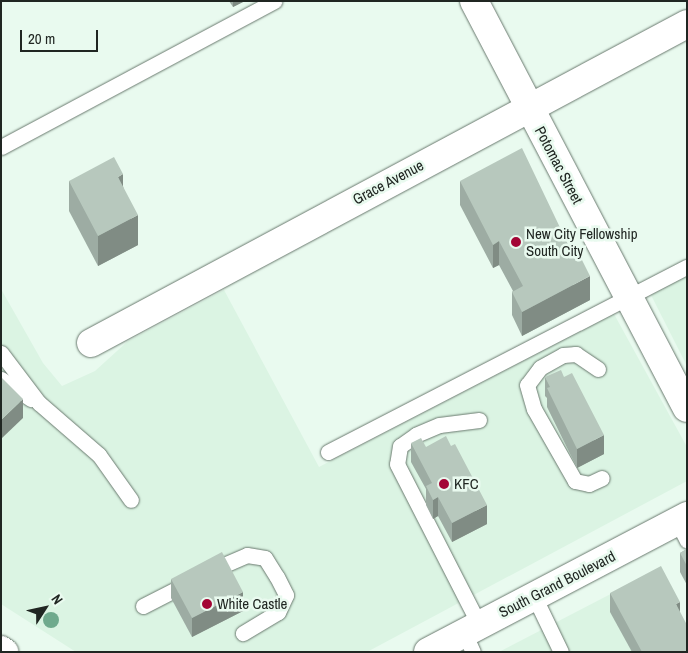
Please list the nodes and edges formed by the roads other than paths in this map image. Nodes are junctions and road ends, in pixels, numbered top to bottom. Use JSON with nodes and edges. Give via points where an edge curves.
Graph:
{"nodes":[{"id":1,"x":274,"y":1,"type":"edge"},
{"id":2,"x":474,"y":1,"type":"edge"},
{"id":3,"x":687,"y":24,"type":"edge"},
{"id":4,"x":529,"y":106,"type":"junction"},
{"id":5,"x":1,"y":147,"type":"edge"},
{"id":6,"x":687,"y":267,"type":"edge"},
{"id":7,"x":629,"y":297,"type":"junction"},
{"id":8,"x":91,"y":343,"type":"dead end"},
{"id":9,"x":1,"y":353,"type":"edge"},
{"id":10,"x":598,"y":369,"type":"dead end"},
{"id":11,"x":1,"y":379,"type":"edge"},
{"id":12,"x":39,"y":403,"type":"junction"},
{"id":13,"x":687,"y":408,"type":"edge"},
{"id":14,"x":479,"y":420,"type":"dead end"},
{"id":15,"x":328,"y":452,"type":"dead end"},
{"id":16,"x":602,"y":478,"type":"dead end"},
{"id":17,"x":130,"y":500,"type":"dead end"},
{"id":18,"x":683,"y":526,"type":"edge"},
{"id":19,"x":534,"y":596,"type":"junction"},
{"id":20,"x":143,"y":606,"type":"dead end"},
{"id":21,"x":243,"y":633,"type":"dead end"},
{"id":22,"x":472,"y":636,"type":"edge"},
{"id":23,"x":428,"y":652,"type":"edge"},
{"id":24,"x":561,"y":652,"type":"edge"}],
"edges":[{"from":1,"to":5,"type":"lane"},
{"from":2,"to":4,"type":"street","name":"Potomac Street"},
{"from":3,"to":4,"type":"street","name":"Grace Avenue"},
{"from":4,"to":7,"type":"street","name":"Potomac Street"},
{"from":4,"to":8,"type":"street","name":"Grace Avenue"},
{"from":6,"to":7,"type":"lane"},
{"from":7,"to":13,"type":"street","name":"Potomac Street"},
{"from":7,"to":15,"type":"lane"},
{"from":9,"to":12,"type":"lane"},
{"from":10,"to":16,"type":"lane","via":[[576,354],[563,355],[540,368],[528,385],[534,409],[575,481],[582,484]]},
{"from":11,"to":12,"type":"lane"},
{"from":12,"to":17,"type":"lane","via":[[99,456]]},
{"from":14,"to":22,"type":"lane","via":[[439,425],[416,435],[400,446],[397,464]]},
{"from":18,"to":19,"type":"street","name":"South Grand Boulevard"},
{"from":19,"to":22,"type":"street","name":"South Grand Boulevard"},
{"from":19,"to":24,"type":"lane"},
{"from":20,"to":21,"type":"lane","via":[[230,561],[247,555],[265,558],[286,595],[278,612]]},
{"from":22,"to":23,"type":"street","name":"South Grand Boulevard"}]}
